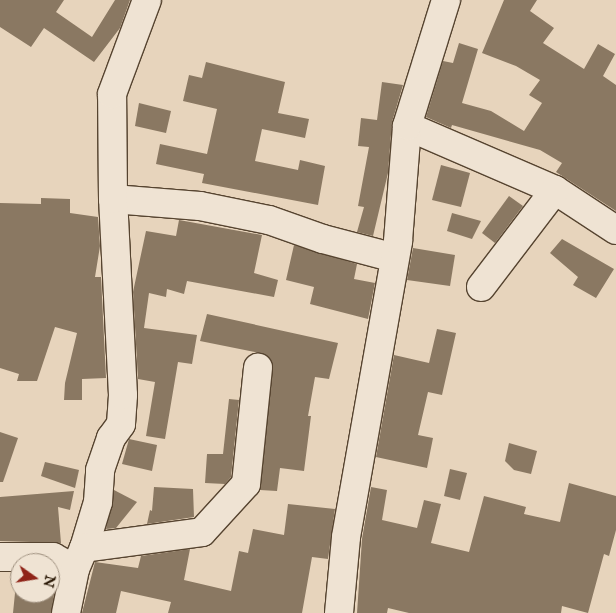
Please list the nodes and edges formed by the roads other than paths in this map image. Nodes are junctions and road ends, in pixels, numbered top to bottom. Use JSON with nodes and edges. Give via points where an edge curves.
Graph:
{"nodes":[{"id":1,"x":147,"y":0,"type":"edge"},
{"id":2,"x":446,"y":0,"type":"edge"},
{"id":3,"x":407,"y":126,"type":"junction"},
{"id":4,"x":554,"y":190,"type":"junction"},
{"id":5,"x":113,"y":199,"type":"junction"},
{"id":6,"x":616,"y":230,"type":"edge"},
{"id":7,"x":395,"y":258,"type":"junction"},
{"id":8,"x":481,"y":287,"type":"dead end"},
{"id":9,"x":258,"y":368,"type":"dead end"},
{"id":10,"x":0,"y":557,"type":"edge"},
{"id":11,"x":80,"y":558,"type":"junction"},
{"id":12,"x":66,"y":613,"type":"edge"},
{"id":13,"x":339,"y":613,"type":"edge"}],
"edges":[{"from":1,"to":5,"type":"street","via":[[112,94]]},
{"from":2,"to":3,"type":"street"},
{"from":3,"to":4,"type":"street"},
{"from":3,"to":7,"type":"street"},
{"from":4,"to":6,"type":"street"},
{"from":4,"to":8,"type":"street"},
{"from":5,"to":7,"type":"street","via":[[200,206],[269,220],[323,240]]},
{"from":5,"to":11,"type":"street","via":[[123,396],[120,424],[111,438],[100,470],[98,502]]},
{"from":7,"to":13,"type":"street","via":[[346,537]]},
{"from":9,"to":11,"type":"street","via":[[246,484],[224,511],[202,532]]},
{"from":10,"to":11,"type":"street"},
{"from":11,"to":12,"type":"street"}]}
